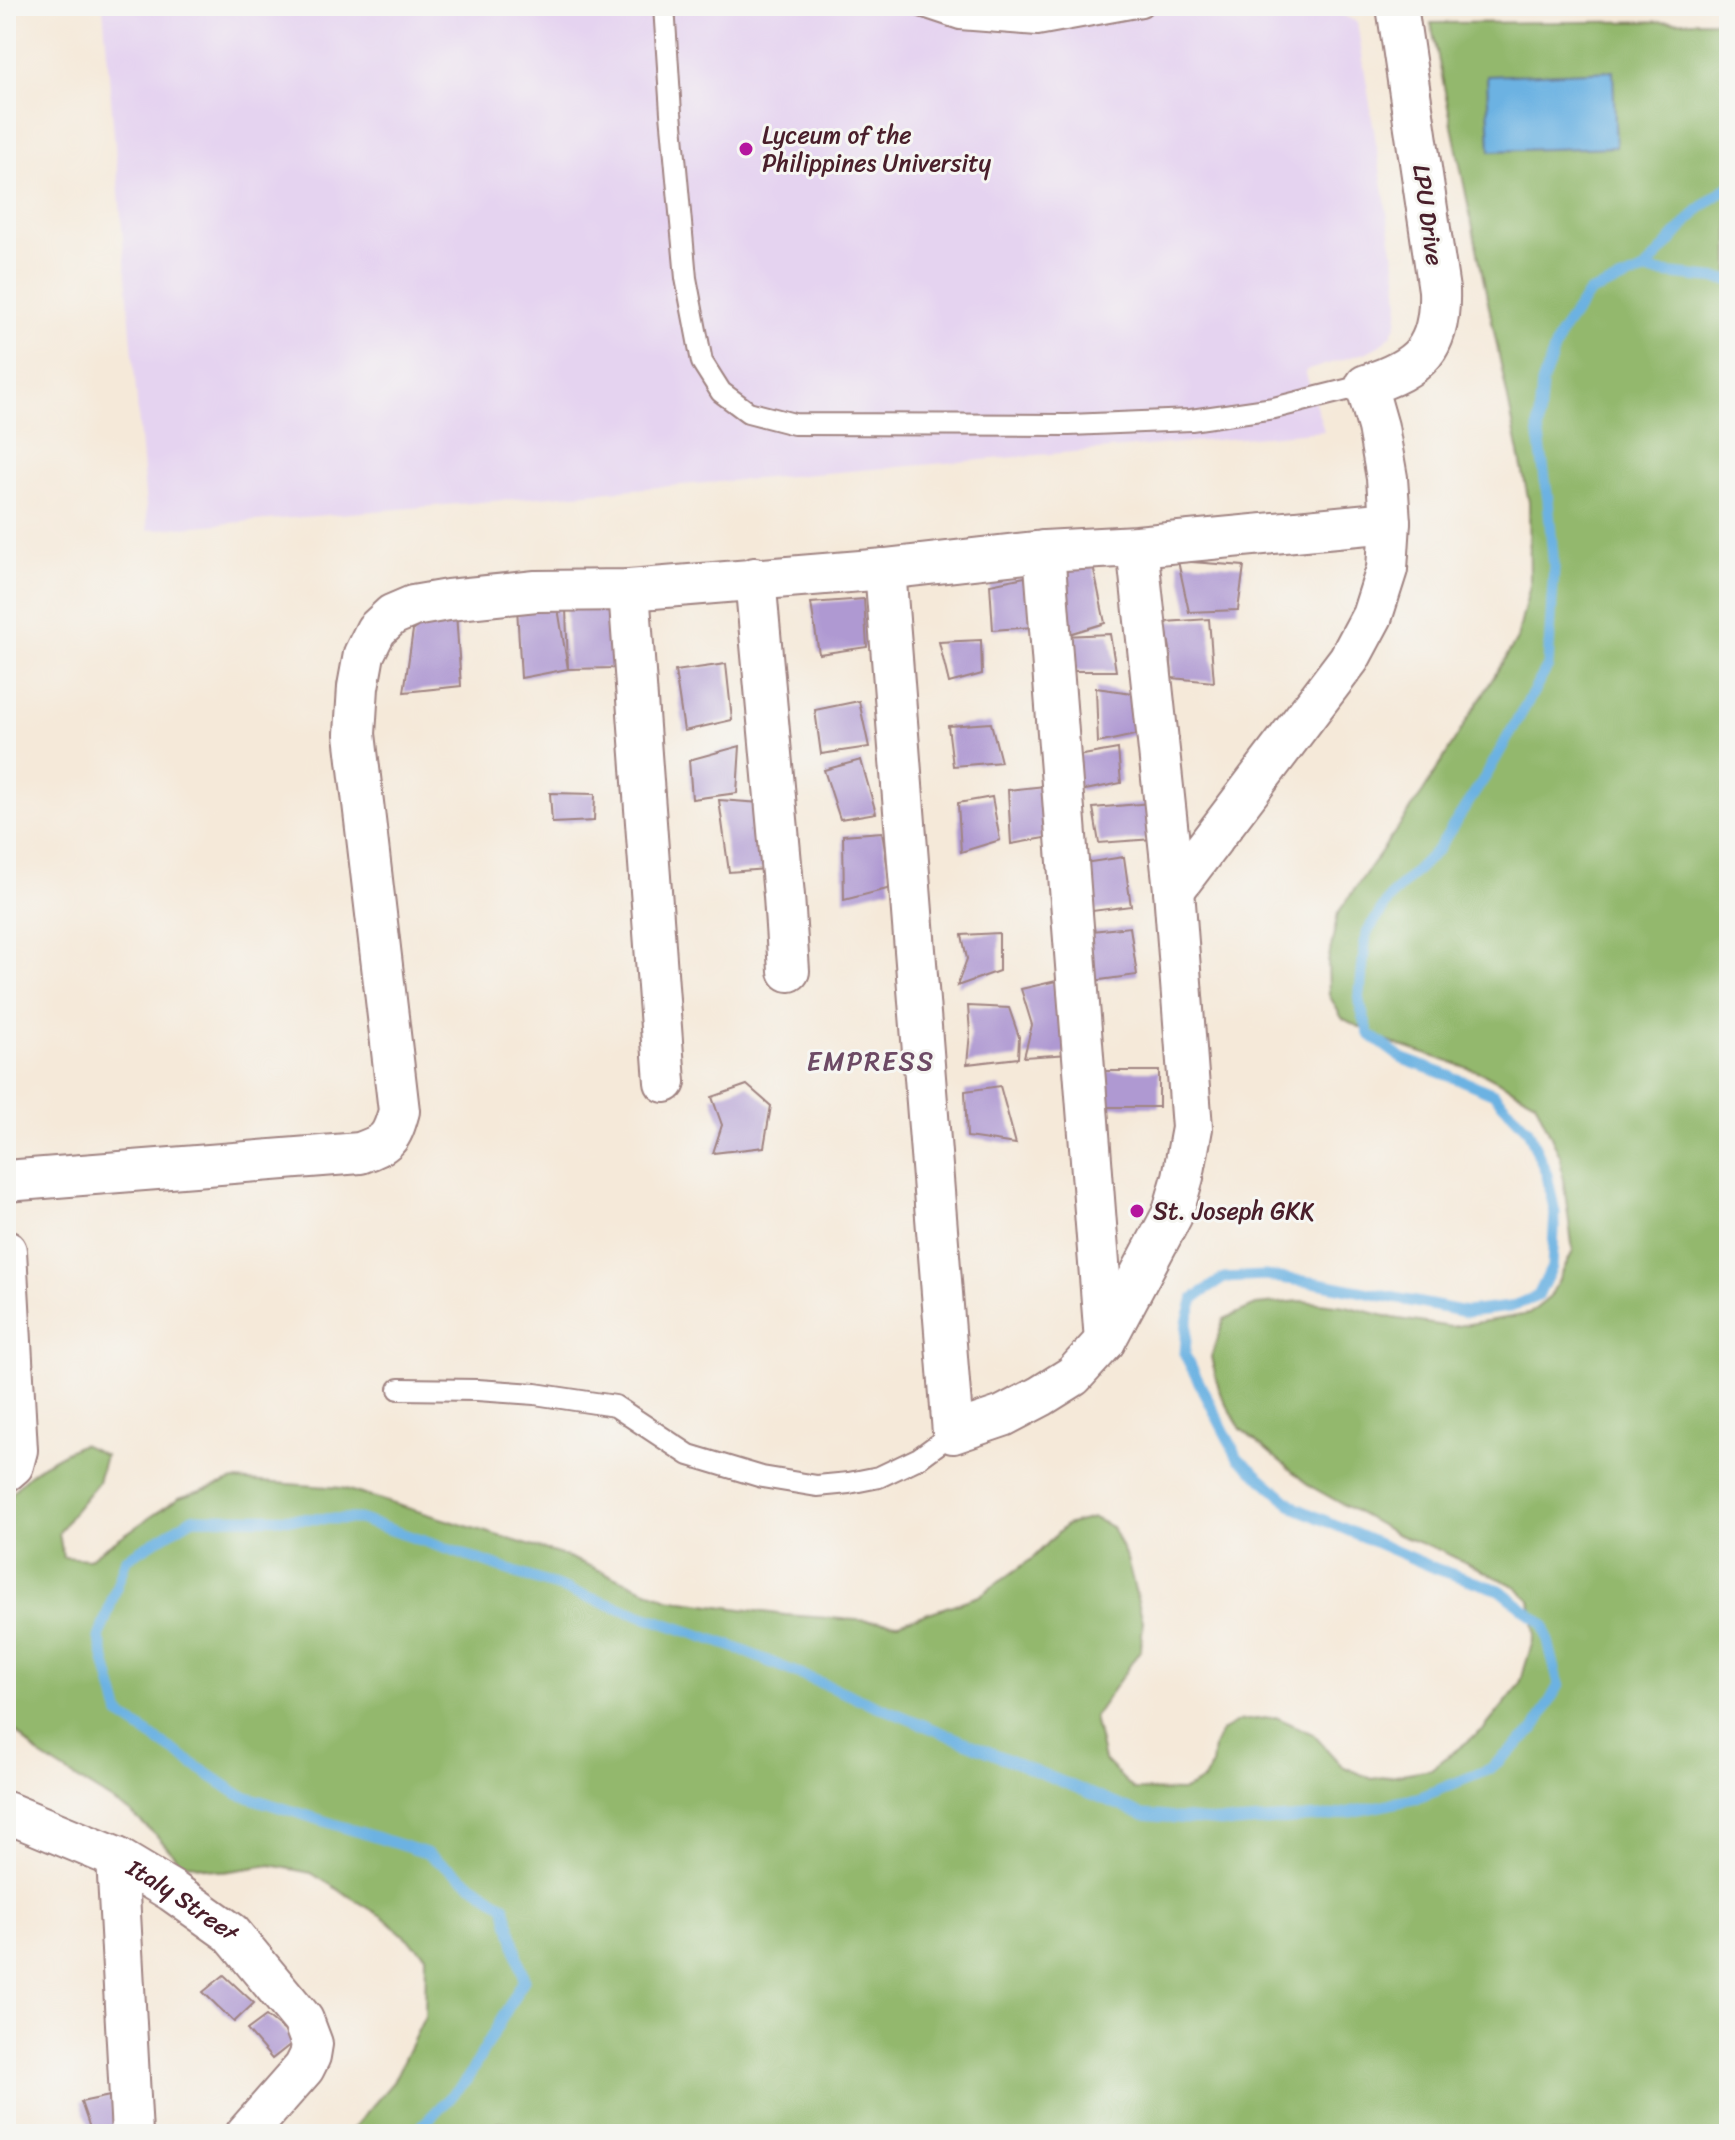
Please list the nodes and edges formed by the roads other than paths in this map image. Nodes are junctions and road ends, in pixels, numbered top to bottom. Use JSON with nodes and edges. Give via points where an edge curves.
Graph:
{"nodes":[{"id":1,"x":664,"y":6,"type":"edge"},
{"id":2,"x":921,"y":6,"type":"edge"},
{"id":3,"x":1142,"y":6,"type":"edge"},
{"id":4,"x":1397,"y":6,"type":"edge"},
{"id":5,"x":1366,"y":385,"type":"junction"},
{"id":6,"x":1390,"y":522,"type":"junction"},
{"id":7,"x":1137,"y":546,"type":"junction"},
{"id":8,"x":1044,"y":551,"type":"junction"},
{"id":9,"x":885,"y":569,"type":"junction"},
{"id":10,"x":755,"y":578,"type":"junction"},
{"id":11,"x":629,"y":590,"type":"junction"},
{"id":12,"x":1174,"y":890,"type":"junction"},
{"id":13,"x":789,"y":971,"type":"dead end"},
{"id":14,"x":665,"y":1082,"type":"dead end"},
{"id":15,"x":6,"y":1181,"type":"edge"},
{"id":16,"x":6,"y":1251,"type":"edge"},
{"id":17,"x":9,"y":1334,"type":"edge"},
{"id":18,"x":1105,"y":1341,"type":"junction"},
{"id":19,"x":399,"y":1389,"type":"dead end"},
{"id":20,"x":953,"y":1433,"type":"junction"},
{"id":21,"x":6,"y":1471,"type":"edge"},
{"id":22,"x":6,"y":1812,"type":"edge"},
{"id":23,"x":117,"y":1858,"type":"junction"},
{"id":24,"x":132,"y":2134,"type":"edge"},
{"id":25,"x":246,"y":2134,"type":"edge"}],
"edges":[{"from":1,"to":5,"type":"lane","via":[[686,278],[702,362],[721,392],[748,412],[794,424],[1191,420],[1274,408]]},
{"from":2,"to":3,"type":"lane","via":[[960,19],[1038,25]]},
{"from":4,"to":5,"type":"street","name":"LPU Drive","via":[[1440,312],[1424,353],[1406,368]]},
{"from":5,"to":6,"type":"street","via":[[1385,465]]},
{"from":6,"to":7,"type":"street"},
{"from":6,"to":12,"type":"street","via":[[1387,569],[1372,616],[1349,659]]},
{"from":7,"to":8,"type":"street"},
{"from":7,"to":12,"type":"street"},
{"from":8,"to":9,"type":"street"},
{"from":8,"to":18,"type":"street"},
{"from":9,"to":10,"type":"street"},
{"from":9,"to":20,"type":"street"},
{"from":10,"to":11,"type":"street"},
{"from":10,"to":13,"type":"street"},
{"from":11,"to":14,"type":"street"},
{"from":11,"to":15,"type":"street","via":[[536,591],[413,606],[376,630],[364,654],[355,734],[399,1111],[394,1132],[381,1145],[360,1153]]},
{"from":12,"to":18,"type":"street","via":[[1192,1128],[1172,1215]]},
{"from":16,"to":17,"type":"street"},
{"from":17,"to":21,"type":"street","via":[[17,1450]]},
{"from":18,"to":20,"type":"street","via":[[1073,1376],[1041,1396]]},
{"from":19,"to":20,"type":"lane","via":[[506,1392],[615,1406],[689,1455],[762,1477],[817,1486],[879,1477],[919,1458]]},
{"from":22,"to":23,"type":"street","name":"Italy Street"},
{"from":23,"to":24,"type":"street"},
{"from":23,"to":25,"type":"street","name":"Italy Street","via":[[231,1933],[303,2020],[312,2044],[310,2056]]}]}
